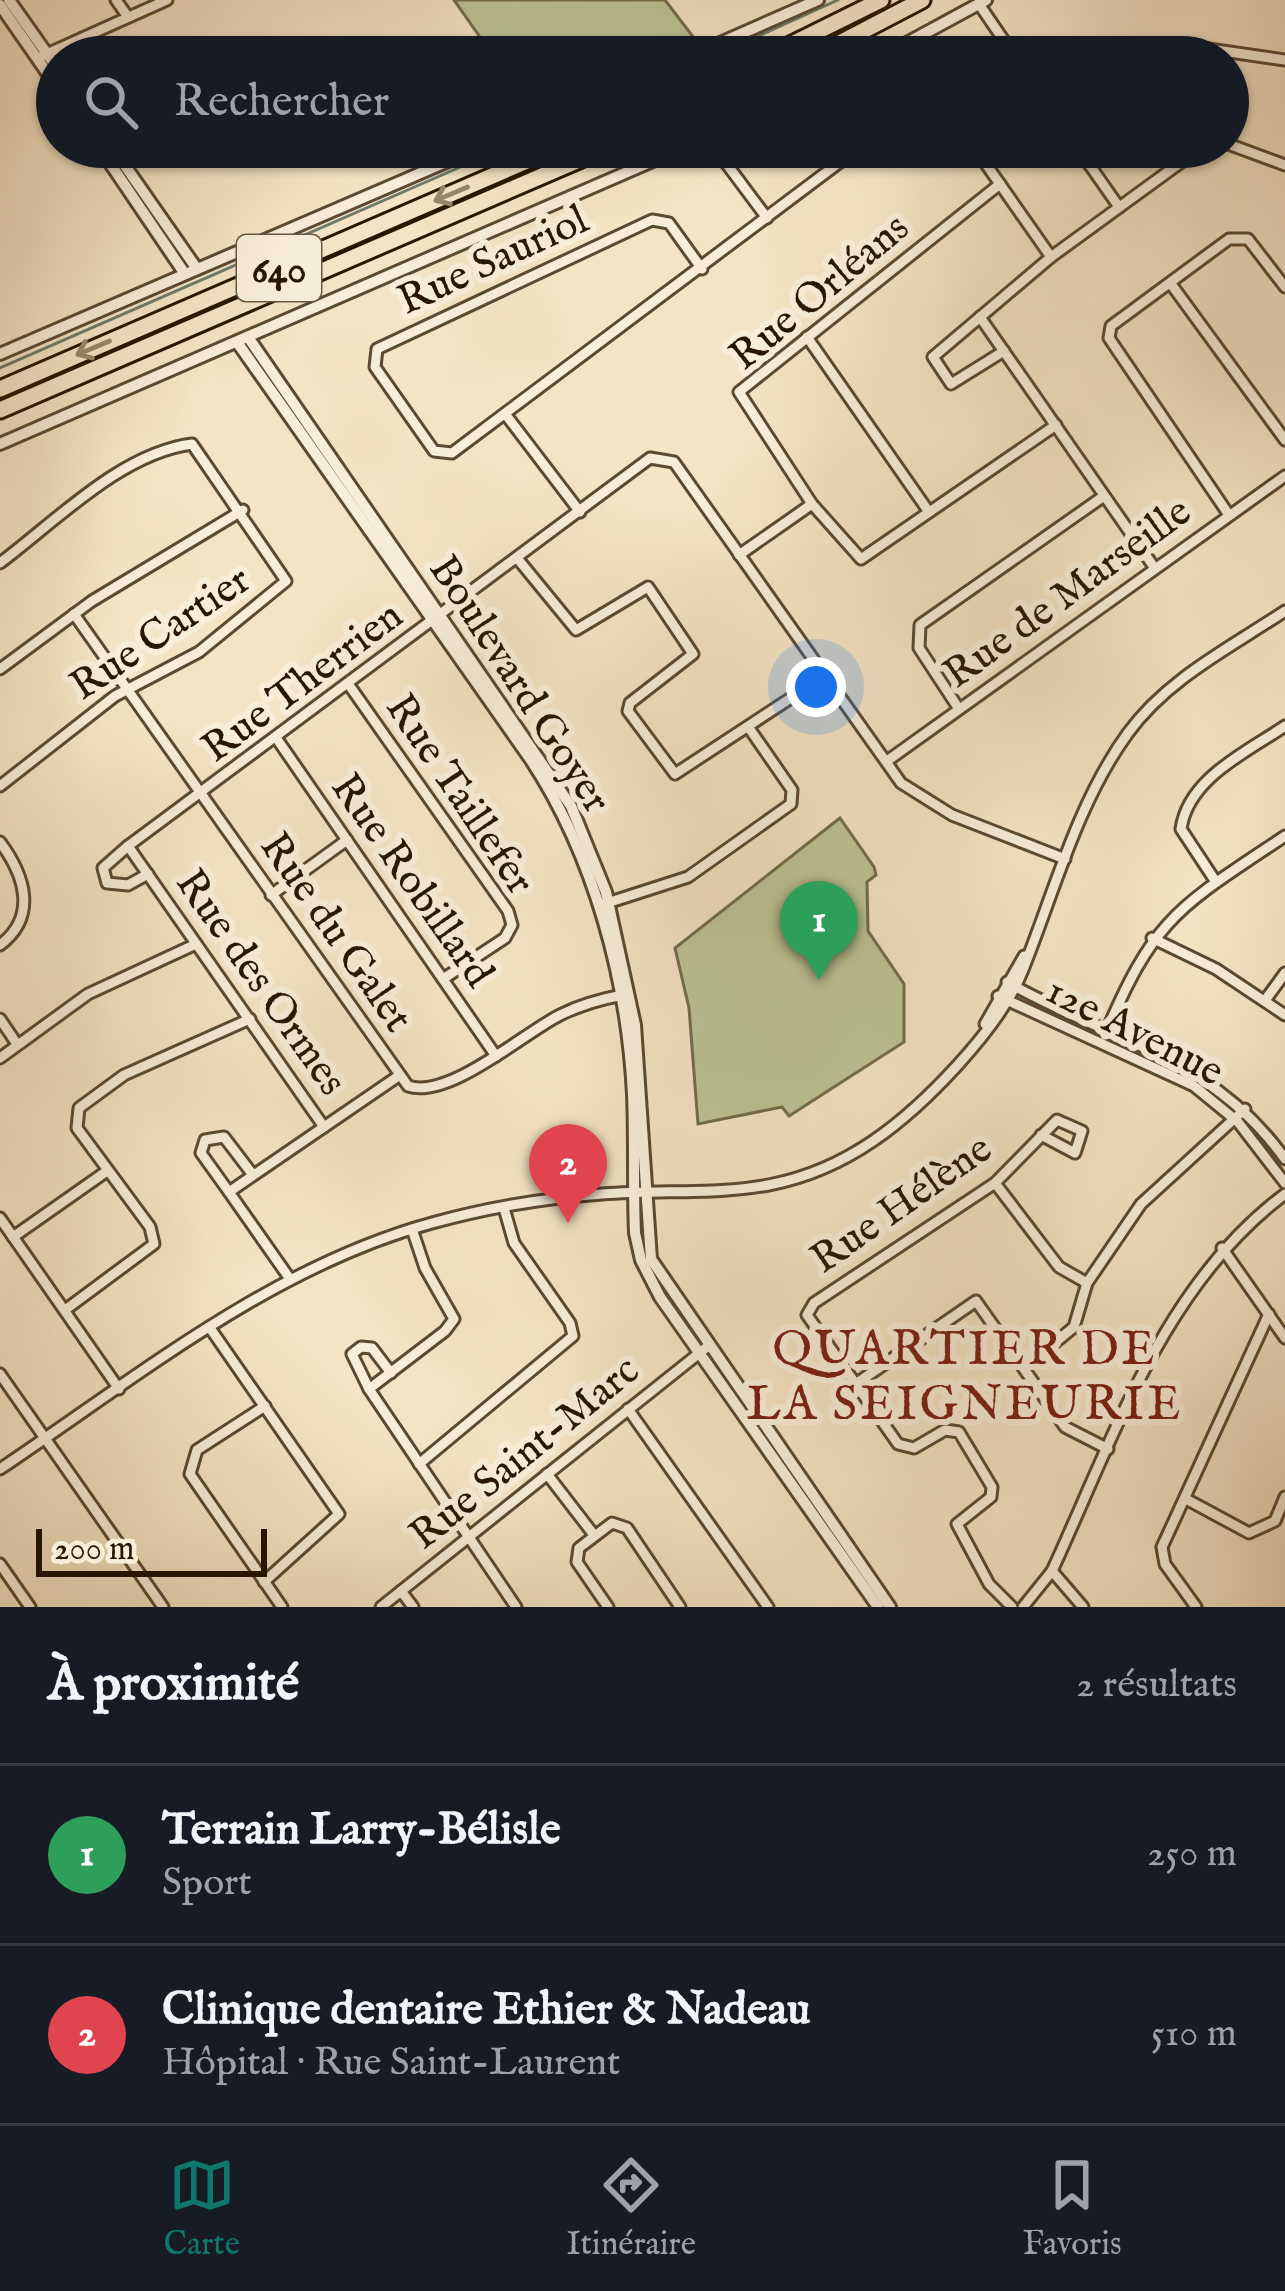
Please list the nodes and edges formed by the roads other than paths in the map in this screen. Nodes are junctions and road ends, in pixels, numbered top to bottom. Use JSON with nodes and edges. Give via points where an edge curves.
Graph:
{"nodes":[{"id":1,"x":9,"y":0,"type":"edge"},
{"id":2,"x":116,"y":0,"type":"edge"},
{"id":3,"x":167,"y":0,"type":"edge"},
{"id":4,"x":818,"y":0,"type":"edge"},
{"id":5,"x":878,"y":0,"type":"edge"},
{"id":6,"x":924,"y":0,"type":"edge"},
{"id":7,"x":983,"y":2,"type":"edge"},
{"id":8,"x":0,"y":5,"type":"edge"},
{"id":9,"x":128,"y":17,"type":"junction"},
{"id":10,"x":86,"y":36,"type":"edge"},
{"id":11,"x":736,"y":36,"type":"edge"},
{"id":12,"x":810,"y":36,"type":"edge"},
{"id":13,"x":854,"y":36,"type":"edge"},
{"id":14,"x":920,"y":36,"type":"edge"},
{"id":15,"x":1003,"y":36,"type":"edge"},
{"id":16,"x":36,"y":46,"type":"edge"},
{"id":17,"x":36,"y":49,"type":"edge"},
{"id":18,"x":1249,"y":55,"type":"edge"},
{"id":19,"x":1285,"y":60,"type":"edge"},
{"id":20,"x":1249,"y":151,"type":"edge"},
{"id":21,"x":1285,"y":165,"type":"edge"},
{"id":22,"x":117,"y":168,"type":"edge"},
{"id":23,"x":123,"y":168,"type":"edge"},
{"id":24,"x":432,"y":168,"type":"edge"},
{"id":25,"x":510,"y":168,"type":"edge"},
{"id":26,"x":560,"y":168,"type":"edge"},
{"id":27,"x":637,"y":168,"type":"edge"},
{"id":28,"x":730,"y":168,"type":"edge"},
{"id":29,"x":832,"y":168,"type":"edge"},
{"id":30,"x":989,"y":168,"type":"edge"},
{"id":31,"x":1092,"y":168,"type":"edge"},
{"id":32,"x":1173,"y":168,"type":"edge"},
{"id":33,"x":1000,"y":184,"type":"junction"},
{"id":34,"x":133,"y":187,"type":"junction"},
{"id":35,"x":1119,"y":207,"type":"junction"},
{"id":36,"x":767,"y":218,"type":"junction"},
{"id":37,"x":1051,"y":257,"type":"junction"},
{"id":38,"x":702,"y":269,"type":"junction"},
{"id":39,"x":191,"y":272,"type":"junction"},
{"id":40,"x":1171,"y":284,"type":"junction"},
{"id":41,"x":1285,"y":287,"type":"edge"},
{"id":42,"x":980,"y":316,"type":"junction"},
{"id":43,"x":807,"y":337,"type":"junction"},
{"id":44,"x":242,"y":339,"type":"junction"},
{"id":45,"x":1004,"y":350,"type":"junction"},
{"id":46,"x":0,"y":354,"type":"edge"},
{"id":47,"x":0,"y":389,"type":"edge"},
{"id":48,"x":0,"y":410,"type":"edge"},
{"id":49,"x":506,"y":416,"type":"junction"},
{"id":50,"x":1056,"y":425,"type":"junction"},
{"id":51,"x":1285,"y":440,"type":"edge"},
{"id":52,"x":0,"y":444,"type":"edge"},
{"id":53,"x":1285,"y":476,"type":"edge"},
{"id":54,"x":1104,"y":496,"type":"junction"},
{"id":55,"x":812,"y":504,"type":"junction"},
{"id":56,"x":243,"y":511,"type":"junction"},
{"id":57,"x":580,"y":512,"type":"junction"},
{"id":58,"x":929,"y":512,"type":"junction"},
{"id":59,"x":1229,"y":515,"type":"junction"},
{"id":60,"x":740,"y":556,"type":"junction"},
{"id":61,"x":517,"y":558,"type":"junction"},
{"id":62,"x":0,"y":563,"type":"edge"},
{"id":63,"x":1154,"y":567,"type":"junction"},
{"id":64,"x":1285,"y":611,"type":"edge"},
{"id":65,"x":74,"y":614,"type":"junction"},
{"id":66,"x":437,"y":618,"type":"junction"},
{"id":67,"x":0,"y":669,"type":"edge"},
{"id":68,"x":823,"y":676,"type":"junction"},
{"id":69,"x":349,"y":685,"type":"junction"},
{"id":70,"x":127,"y":689,"type":"junction"},
{"id":71,"x":959,"y":709,"type":"junction"},
{"id":72,"x":1285,"y":726,"type":"edge"},
{"id":73,"x":748,"y":728,"type":"junction"},
{"id":74,"x":277,"y":739,"type":"junction"},
{"id":75,"x":886,"y":760,"type":"junction"},
{"id":76,"x":0,"y":786,"type":"edge"},
{"id":77,"x":202,"y":796,"type":"junction"},
{"id":78,"x":1285,"y":836,"type":"edge"},
{"id":79,"x":346,"y":840,"type":"junction"},
{"id":80,"x":0,"y":842,"type":"edge"},
{"id":81,"x":128,"y":846,"type":"junction"},
{"id":82,"x":1066,"y":859,"type":"junction"},
{"id":83,"x":148,"y":874,"type":"junction"},
{"id":84,"x":1216,"y":882,"type":"junction"},
{"id":85,"x":271,"y":895,"type":"junction"},
{"id":86,"x":603,"y":904,"type":"junction"},
{"id":87,"x":1152,"y":938,"type":"junction"},
{"id":88,"x":196,"y":944,"type":"junction"},
{"id":89,"x":0,"y":945,"type":"edge"},
{"id":90,"x":1285,"y":973,"type":"edge"},
{"id":91,"x":443,"y":980,"type":"junction"},
{"id":92,"x":1010,"y":984,"type":"junction"},
{"id":93,"x":623,"y":995,"type":"junction"},
{"id":94,"x":1002,"y":998,"type":"junction"},
{"id":95,"x":1266,"y":999,"type":"junction"},
{"id":96,"x":1285,"y":1015,"type":"edge"},
{"id":97,"x":0,"y":1019,"type":"edge"},
{"id":98,"x":250,"y":1019,"type":"junction"},
{"id":99,"x":1106,"y":1031,"type":"junction"},
{"id":100,"x":17,"y":1044,"type":"junction"},
{"id":101,"x":1101,"y":1045,"type":"junction"},
{"id":102,"x":496,"y":1056,"type":"junction"},
{"id":103,"x":0,"y":1058,"type":"edge"},
{"id":104,"x":400,"y":1075,"type":"junction"},
{"id":105,"x":1245,"y":1109,"type":"junction"},
{"id":106,"x":1234,"y":1118,"type":"junction"},
{"id":107,"x":324,"y":1127,"type":"junction"},
{"id":108,"x":1040,"y":1135,"type":"junction"},
{"id":109,"x":1285,"y":1159,"type":"edge"},
{"id":110,"x":107,"y":1171,"type":"junction"},
{"id":111,"x":253,"y":1175,"type":"junction"},
{"id":112,"x":995,"y":1183,"type":"junction"},
{"id":113,"x":1285,"y":1183,"type":"edge"},
{"id":114,"x":229,"y":1192,"type":"junction"},
{"id":115,"x":639,"y":1194,"type":"junction"},
{"id":116,"x":1285,"y":1194,"type":"edge"},
{"id":117,"x":504,"y":1208,"type":"junction"},
{"id":118,"x":0,"y":1218,"type":"edge"},
{"id":119,"x":412,"y":1229,"type":"junction"},
{"id":120,"x":13,"y":1237,"type":"junction"},
{"id":121,"x":1222,"y":1248,"type":"junction"},
{"id":122,"x":290,"y":1280,"type":"junction"},
{"id":123,"x":1087,"y":1282,"type":"junction"},
{"id":124,"x":64,"y":1310,"type":"junction"},
{"id":125,"x":1269,"y":1314,"type":"junction"},
{"id":126,"x":210,"y":1328,"type":"junction"},
{"id":127,"x":1285,"y":1338,"type":"edge"},
{"id":128,"x":703,"y":1350,"type":"junction"},
{"id":129,"x":1024,"y":1368,"type":"junction"},
{"id":130,"x":391,"y":1372,"type":"junction"},
{"id":131,"x":0,"y":1374,"type":"edge"},
{"id":132,"x":857,"y":1383,"type":"junction"},
{"id":133,"x":119,"y":1389,"type":"junction"},
{"id":134,"x":368,"y":1389,"type":"junction"},
{"id":135,"x":265,"y":1406,"type":"junction"},
{"id":136,"x":628,"y":1409,"type":"junction"},
{"id":137,"x":45,"y":1439,"type":"junction"},
{"id":138,"x":1108,"y":1449,"type":"junction"},
{"id":139,"x":419,"y":1464,"type":"junction"},
{"id":140,"x":0,"y":1469,"type":"edge"},
{"id":141,"x":548,"y":1474,"type":"junction"},
{"id":142,"x":1285,"y":1497,"type":"edge"},
{"id":143,"x":1186,"y":1499,"type":"junction"},
{"id":144,"x":593,"y":1535,"type":"junction"},
{"id":145,"x":468,"y":1537,"type":"junction"},
{"id":146,"x":0,"y":1564,"type":"edge"},
{"id":147,"x":1052,"y":1571,"type":"junction"},
{"id":148,"x":264,"y":1582,"type":"junction"},
{"id":149,"x":401,"y":1591,"type":"junction"},
{"id":150,"x":30,"y":1607,"type":"edge"},
{"id":151,"x":164,"y":1607,"type":"edge"},
{"id":152,"x":282,"y":1607,"type":"edge"},
{"id":153,"x":381,"y":1607,"type":"edge"},
{"id":154,"x":413,"y":1607,"type":"edge"},
{"id":155,"x":515,"y":1607,"type":"edge"},
{"id":156,"x":608,"y":1607,"type":"edge"},
{"id":157,"x":680,"y":1607,"type":"edge"},
{"id":158,"x":768,"y":1607,"type":"edge"},
{"id":159,"x":878,"y":1607,"type":"edge"},
{"id":160,"x":890,"y":1607,"type":"edge"},
{"id":161,"x":1012,"y":1607,"type":"edge"},
{"id":162,"x":1023,"y":1607,"type":"edge"},
{"id":163,"x":1083,"y":1607,"type":"edge"},
{"id":164,"x":1196,"y":1607,"type":"edge"}],
"edges":[{"from":1,"to":16,"type":"street"},
{"from":2,"to":9,"type":"street"},
{"from":3,"to":9,"type":"street"},
{"from":4,"to":11,"type":"street"},
{"from":5,"to":12,"type":"highway"},
{"from":6,"to":13,"type":"highway"},
{"from":7,"to":14,"type":"street"},
{"from":7,"to":15,"type":"street"},
{"from":8,"to":17,"type":"street"},
{"from":9,"to":10,"type":"street"},
{"from":18,"to":19,"type":"street"},
{"from":20,"to":21,"type":"street"},
{"from":22,"to":34,"type":"street"},
{"from":23,"to":34,"type":"street"},
{"from":24,"to":39,"type":"street"},
{"from":25,"to":47,"type":"highway","number":"640","one_way":true},
{"from":26,"to":48,"type":"highway","number":"640"},
{"from":27,"to":44,"type":"street"},
{"from":28,"to":36,"type":"street"},
{"from":29,"to":36,"type":"street","name":"Rue Sauriol"},
{"from":30,"to":33,"type":"street"},
{"from":31,"to":35,"type":"street"},
{"from":32,"to":35,"type":"street"},
{"from":33,"to":37,"type":"street"},
{"from":33,"to":43,"type":"street","name":"Rue Orléans"},
{"from":34,"to":39,"type":"street"},
{"from":35,"to":37,"type":"street"},
{"from":36,"to":38,"type":"street","name":"Rue Sauriol"},
{"from":37,"to":42,"type":"street"},
{"from":38,"to":49,"type":"street","name":"Rue Sauriol"},
{"from":38,"to":49,"type":"street","name":"Rue Sauriol","via":[[669,223],[652,220],[373,354],[440,455]]},
{"from":39,"to":46,"type":"street"},
{"from":40,"to":41,"type":"street","via":[[1220,244],[1248,239]]},
{"from":40,"to":51,"type":"street"},
{"from":40,"to":59,"type":"street","via":[[1111,326],[1109,338]]},
{"from":42,"to":45,"type":"street"},
{"from":42,"to":45,"type":"street","via":[[935,350],[936,365],[951,384]]},
{"from":43,"to":55,"type":"street","name":"Rue Orléans","via":[[740,392]]},
{"from":43,"to":58,"type":"street"},
{"from":44,"to":52,"type":"street"},
{"from":44,"to":66,"type":"street","name":"Boulevard Goyer"},
{"from":45,"to":50,"type":"street"},
{"from":49,"to":57,"type":"street"},
{"from":50,"to":54,"type":"street"},
{"from":50,"to":58,"type":"street","name":"Rue Orléans"},
{"from":53,"to":59,"type":"street","name":"Rue de Marseille"},
{"from":54,"to":63,"type":"street"},
{"from":54,"to":71,"type":"street","via":[[920,625],[920,648]]},
{"from":55,"to":58,"type":"street","name":"Rue Orléans","via":[[861,560]]},
{"from":55,"to":60,"type":"street"},
{"from":56,"to":62,"type":"street","via":[[203,454],[192,444],[172,446],[116,476]]},
{"from":56,"to":65,"type":"street"},
{"from":56,"to":70,"type":"street","name":"Rue Cartier","via":[[285,585],[199,652]]},
{"from":57,"to":60,"type":"street","name":"Rue Therrien","via":[[660,456],[674,462]]},
{"from":57,"to":61,"type":"street","name":"Rue Therrien"},
{"from":59,"to":63,"type":"street","name":"Rue de Marseille"},
{"from":60,"to":68,"type":"street","name":"Rue Therrien"},
{"from":61,"to":66,"type":"street","name":"Rue Therrien"},
{"from":61,"to":73,"type":"street","via":[[576,631],[648,586],[692,647],[687,661],[628,711],[671,772],[682,773]]},
{"from":63,"to":71,"type":"street","name":"Rue de Marseille"},
{"from":64,"to":82,"type":"street","via":[[1140,717],[1105,768]]},
{"from":65,"to":67,"type":"street"},
{"from":65,"to":70,"type":"street","name":"Rue du Galet"},
{"from":66,"to":69,"type":"street","name":"Rue Therrien"},
{"from":66,"to":86,"type":"street","name":"Boulevard Goyer","via":[[562,789]]},
{"from":68,"to":73,"type":"street"},
{"from":68,"to":75,"type":"street","name":"Rue Therrien"},
{"from":69,"to":74,"type":"street","name":"Rue Therrien"},
{"from":69,"to":91,"type":"street","name":"Rue Taillefer","via":[[508,911],[505,938]]},
{"from":70,"to":76,"type":"street","name":"Rue Cartier"},
{"from":70,"to":77,"type":"street","name":"Rue du Galet"},
{"from":71,"to":75,"type":"street","name":"Rue de Marseille"},
{"from":72,"to":84,"type":"street","via":[[1208,778],[1182,819]]},
{"from":73,"to":86,"type":"street","via":[[792,790],[791,804],[688,877]]},
{"from":74,"to":77,"type":"street","name":"Rue Therrien"},
{"from":74,"to":79,"type":"street","name":"Rue Robillard"},
{"from":75,"to":82,"type":"street","name":"Rue Therrien","via":[[916,797]]},
{"from":77,"to":81,"type":"street","name":"Rue des Ormes"},
{"from":77,"to":85,"type":"street","name":"Rue du Galet"},
{"from":78,"to":84,"type":"street"},
{"from":79,"to":85,"type":"street"},
{"from":79,"to":91,"type":"street","name":"Rue Robillard"},
{"from":80,"to":89,"type":"street","via":[[15,866],[23,917]]},
{"from":81,"to":83,"type":"street","name":"Rue des Ormes"},
{"from":81,"to":83,"type":"street","name":"Rue des Ormes","via":[[103,868],[107,883],[128,885]]},
{"from":82,"to":92,"type":"street"},
{"from":83,"to":88,"type":"street","name":"Rue des Ormes"},
{"from":84,"to":87,"type":"street"},
{"from":85,"to":104,"type":"street","name":"Rue du Galet"},
{"from":86,"to":93,"type":"street","name":"Boulevard Goyer"},
{"from":87,"to":95,"type":"street"},
{"from":87,"to":99,"type":"street"},
{"from":88,"to":98,"type":"street","name":"Rue des Ormes"},
{"from":88,"to":100,"type":"street","via":[[88,994]]},
{"from":90,"to":95,"type":"street"},
{"from":91,"to":102,"type":"street","name":"Rue Robillard"},
{"from":92,"to":94,"type":"street"},
{"from":92,"to":99,"type":"street","name":"12e Avenue"},
{"from":93,"to":102,"type":"street","name":"Rue du Galet","via":[[558,1016]]},
{"from":93,"to":115,"type":"street","name":"Boulevard Goyer","via":[[642,1074]]},
{"from":94,"to":101,"type":"street","name":"12e Avenue"},
{"from":94,"to":115,"type":"street","via":[[915,1108],[846,1157],[750,1190]]},
{"from":95,"to":96,"type":"street"},
{"from":97,"to":100,"type":"street"},
{"from":98,"to":107,"type":"street","name":"Rue des Ormes"},
{"from":98,"to":110,"type":"street","via":[[124,1076],[79,1108],[77,1128]]},
{"from":99,"to":101,"type":"street"},
{"from":99,"to":105,"type":"street","name":"12e Avenue","via":[[1189,1067]]},
{"from":100,"to":103,"type":"street"},
{"from":101,"to":106,"type":"street","name":"12e Avenue","via":[[1180,1078]]},
{"from":102,"to":104,"type":"street","name":"Rue du Galet","via":[[427,1089]]},
{"from":104,"to":107,"type":"street"},
{"from":105,"to":106,"type":"street"},
{"from":105,"to":109,"type":"street","name":"12e Avenue"},
{"from":106,"to":113,"type":"street","name":"12e Avenue"},
{"from":106,"to":123,"type":"street","via":[[1141,1204]]},
{"from":107,"to":111,"type":"street"},
{"from":108,"to":108,"type":"street","name":"Rue Hélène","via":[[1057,1120],[1071,1122],[1082,1144],[1075,1153],[1062,1151]]},
{"from":108,"to":112,"type":"street","name":"Rue Hélène"},
{"from":110,"to":120,"type":"street"},
{"from":110,"to":124,"type":"street","via":[[150,1227],[152,1250]]},
{"from":111,"to":114,"type":"street"},
{"from":111,"to":114,"type":"street","via":[[224,1137],[205,1140],[202,1153]]},
{"from":112,"to":123,"type":"street","via":[[1060,1267]]},
{"from":112,"to":132,"type":"street","name":"Rue Hélène","via":[[814,1303],[807,1315]]},
{"from":114,"to":122,"type":"street"},
{"from":115,"to":117,"type":"street"},
{"from":115,"to":128,"type":"street","name":"Boulevard Goyer","via":[[655,1268]]},
{"from":116,"to":121,"type":"street"},
{"from":117,"to":119,"type":"street"},
{"from":117,"to":139,"type":"street","via":[[514,1243],[572,1326],[572,1339]]},
{"from":118,"to":120,"type":"street"},
{"from":119,"to":122,"type":"street"},
{"from":119,"to":130,"type":"street","via":[[454,1318]]},
{"from":120,"to":124,"type":"street"},
{"from":121,"to":125,"type":"street"},
{"from":121,"to":138,"type":"street","via":[[1178,1309]]},
{"from":122,"to":126,"type":"street"},
{"from":123,"to":129,"type":"street","via":[[1074,1327]]},
{"from":124,"to":133,"type":"street"},
{"from":125,"to":127,"type":"street"},
{"from":125,"to":143,"type":"street"},
{"from":126,"to":133,"type":"street"},
{"from":126,"to":135,"type":"street"},
{"from":128,"to":136,"type":"street","name":"Rue Saint-Marc"},
{"from":128,"to":159,"type":"street","name":"Boulevard Goyer"},
{"from":128,"to":160,"type":"street","name":"Boulevard Goyer"},
{"from":129,"to":132,"type":"street","via":[[976,1301]]},
{"from":129,"to":138,"type":"street","via":[[1065,1427]]},
{"from":130,"to":134,"type":"street"},
{"from":130,"to":134,"type":"street","via":[[372,1348],[354,1351]]},
{"from":131,"to":137,"type":"street"},
{"from":132,"to":161,"type":"street","name":"Rue Hélène","via":[[898,1444],[914,1448],[945,1430],[959,1432],[992,1486],[991,1497],[957,1524],[989,1584]]},
{"from":133,"to":137,"type":"street"},
{"from":134,"to":139,"type":"street"},
{"from":135,"to":148,"type":"street","via":[[339,1514]]},
{"from":135,"to":148,"type":"street","via":[[197,1450],[190,1474]]},
{"from":136,"to":141,"type":"street","name":"Rue Saint-Marc"},
{"from":136,"to":158,"type":"street"},
{"from":137,"to":140,"type":"street"},
{"from":137,"to":151,"type":"street"},
{"from":138,"to":147,"type":"street"},
{"from":139,"to":145,"type":"street"},
{"from":141,"to":144,"type":"street"},
{"from":141,"to":145,"type":"street","name":"Rue Saint-Marc"},
{"from":142,"to":143,"type":"street","via":[[1275,1521],[1249,1533]]},
{"from":143,"to":164,"type":"street","via":[[1162,1547]]},
{"from":144,"to":156,"type":"street","via":[[577,1562]]},
{"from":144,"to":157,"type":"street","via":[[612,1523],[627,1528]]},
{"from":145,"to":149,"type":"street","name":"Rue Saint-Marc"},
{"from":145,"to":155,"type":"street"},
{"from":146,"to":150,"type":"street"},
{"from":147,"to":162,"type":"street"},
{"from":147,"to":163,"type":"street"},
{"from":148,"to":152,"type":"street"},
{"from":149,"to":153,"type":"street","name":"Rue Saint-Marc"},
{"from":149,"to":154,"type":"street"}]}
